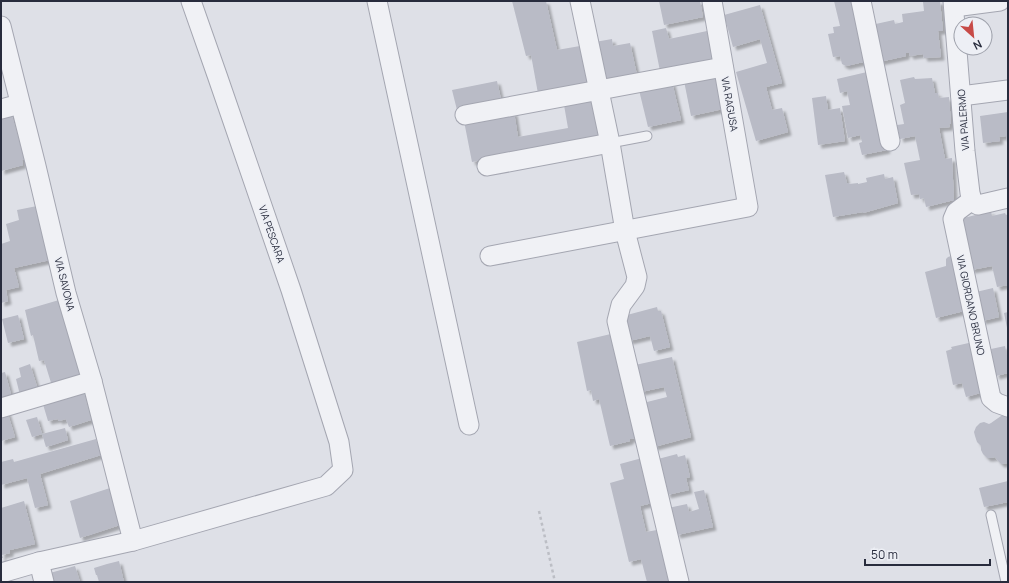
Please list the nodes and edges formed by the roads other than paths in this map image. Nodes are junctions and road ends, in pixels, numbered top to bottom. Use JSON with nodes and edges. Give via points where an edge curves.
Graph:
{"nodes":[{"id":1,"x":191,"y":1,"type":"edge"},
{"id":2,"x":377,"y":1,"type":"edge"},
{"id":3,"x":580,"y":1,"type":"edge"},
{"id":4,"x":712,"y":1,"type":"edge"},
{"id":5,"x":861,"y":1,"type":"edge"},
{"id":6,"x":1000,"y":1,"type":"edge"},
{"id":7,"x":954,"y":4,"type":"edge"},
{"id":8,"x":1,"y":26,"type":"edge"},
{"id":9,"x":723,"y":67,"type":"junction"},
{"id":10,"x":598,"y":90,"type":"junction"},
{"id":11,"x":1008,"y":90,"type":"edge"},
{"id":12,"x":961,"y":96,"type":"junction"},
{"id":13,"x":20,"y":104,"type":"junction"},
{"id":14,"x":1,"y":109,"type":"edge"},
{"id":15,"x":465,"y":115,"type":"dead end"},
{"id":16,"x":647,"y":136,"type":"dead end"},
{"id":17,"x":890,"y":141,"type":"dead end"},
{"id":18,"x":610,"y":143,"type":"junction"},
{"id":19,"x":487,"y":166,"type":"dead end"},
{"id":20,"x":1008,"y":198,"type":"edge"},
{"id":21,"x":972,"y":200,"type":"junction"},
{"id":22,"x":625,"y":231,"type":"junction"},
{"id":23,"x":490,"y":256,"type":"dead end"},
{"id":24,"x":92,"y":381,"type":"junction"},
{"id":25,"x":1008,"y":407,"type":"edge"},
{"id":26,"x":1,"y":408,"type":"edge"},
{"id":27,"x":469,"y":425,"type":"dead end"},
{"id":28,"x":991,"y":515,"type":"dead end"},
{"id":29,"x":133,"y":541,"type":"junction"},
{"id":30,"x":39,"y":562,"type":"junction"},
{"id":31,"x":1,"y":573,"type":"edge"},
{"id":32,"x":44,"y":582,"type":"edge"},
{"id":33,"x":679,"y":582,"type":"edge"},
{"id":34,"x":1006,"y":582,"type":"edge"}],
"edges":[{"from":1,"to":29,"type":"street","name":"VIA PESCARA","via":[[340,442],[343,470],[326,486]]},
{"from":2,"to":27,"type":"street"},
{"from":3,"to":10,"type":"street"},
{"from":4,"to":9,"type":"street","name":"VIA RAGUSA"},
{"from":5,"to":17,"type":"street"},
{"from":6,"to":7,"type":"street"},
{"from":7,"to":12,"type":"street","name":"VIA PALERMO"},
{"from":8,"to":13,"type":"street","name":"VIA SAVONA"},
{"from":9,"to":10,"type":"street"},
{"from":9,"to":22,"type":"street","name":"VIA RAGUSA","via":[[748,207]]},
{"from":10,"to":15,"type":"street"},
{"from":10,"to":18,"type":"street"},
{"from":11,"to":12,"type":"street"},
{"from":12,"to":21,"type":"street","name":"VIA PALERMO"},
{"from":13,"to":14,"type":"street"},
{"from":13,"to":24,"type":"street","name":"VIA SAVONA","via":[[66,293]]},
{"from":16,"to":18,"type":"lane"},
{"from":18,"to":19,"type":"street"},
{"from":18,"to":22,"type":"street"},
{"from":20,"to":21,"type":"street","via":[[978,205]]},
{"from":21,"to":25,"type":"street","name":"VIA GIORDANO BRUNO","via":[[956,212],[953,219],[991,398]]},
{"from":22,"to":23,"type":"street"},
{"from":22,"to":33,"type":"street","via":[[637,277],[635,286],[621,305],[617,321]]},
{"from":24,"to":26,"type":"street"},
{"from":24,"to":29,"type":"street","name":"VIA SAVONA"},
{"from":28,"to":34,"type":"lane"},
{"from":29,"to":30,"type":"street"},
{"from":30,"to":31,"type":"street"},
{"from":30,"to":32,"type":"street"}]}
